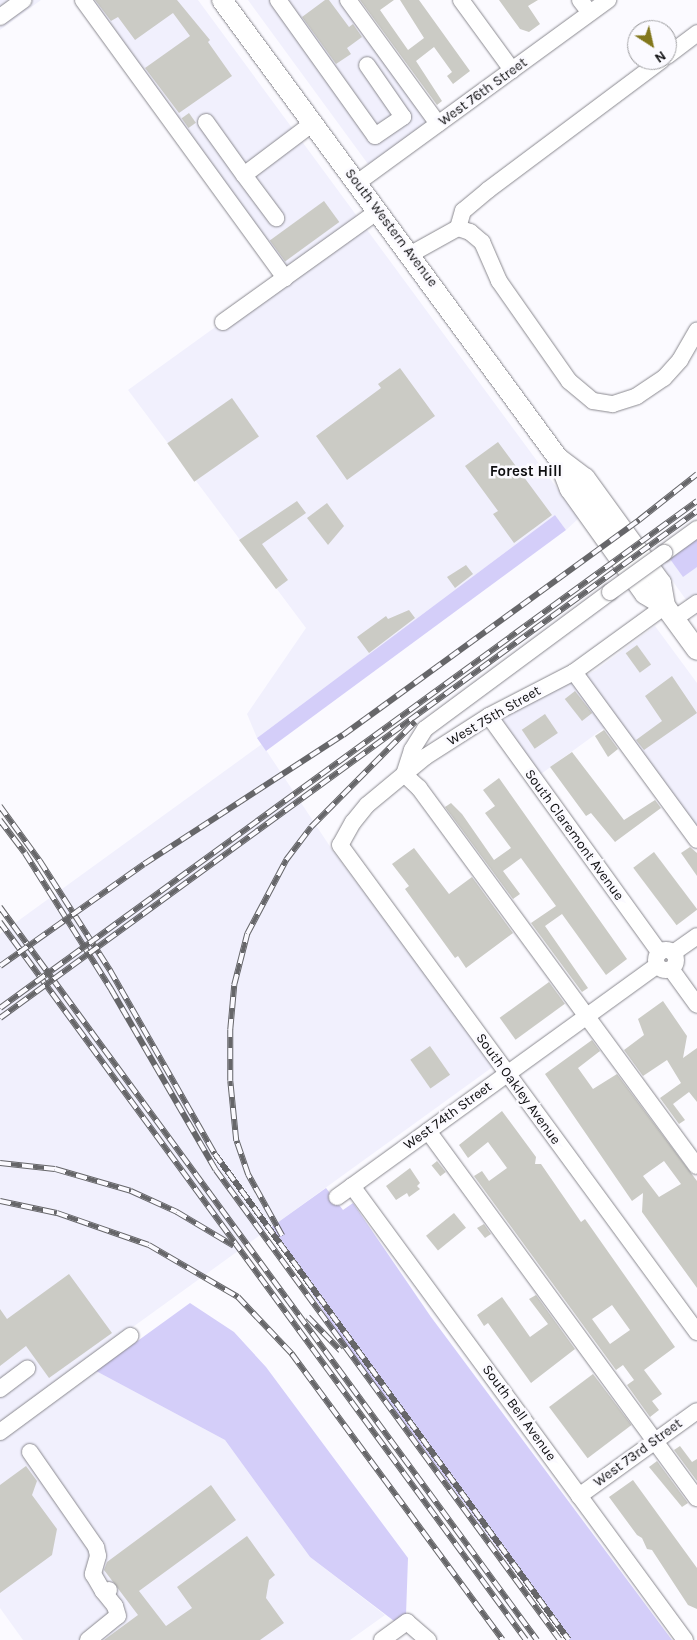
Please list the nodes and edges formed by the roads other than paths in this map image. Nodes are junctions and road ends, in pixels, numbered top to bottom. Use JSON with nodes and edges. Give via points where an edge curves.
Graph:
{"nodes":[{"id":1,"x":23,"y":0,"type":"edge"},
{"id":2,"x":83,"y":0,"type":"edge"},
{"id":3,"x":222,"y":0,"type":"edge"},
{"id":4,"x":278,"y":0,"type":"edge"},
{"id":5,"x":348,"y":0,"type":"edge"},
{"id":6,"x":461,"y":0,"type":"edge"},
{"id":7,"x":608,"y":0,"type":"edge"},
{"id":8,"x":585,"y":6,"type":"edge"},
{"id":9,"x":0,"y":17,"type":"edge"},
{"id":10,"x":697,"y":34,"type":"edge"},
{"id":11,"x":677,"y":49,"type":"edge"},
{"id":12,"x":367,"y":65,"type":"dead end"},
{"id":13,"x":512,"y":70,"type":"junction"},
{"id":14,"x":649,"y":70,"type":"edge"},
{"id":15,"x":206,"y":122,"type":"dead end"},
{"id":16,"x":312,"y":123,"type":"junction"},
{"id":17,"x":438,"y":124,"type":"junction"},
{"id":18,"x":244,"y":175,"type":"junction"},
{"id":19,"x":357,"y":183,"type":"junction"},
{"id":20,"x":378,"y":211,"type":"junction"},
{"id":21,"x":276,"y":218,"type":"dead end"},
{"id":22,"x":458,"y":228,"type":"junction"},
{"id":23,"x":410,"y":254,"type":"junction"},
{"id":24,"x":285,"y":278,"type":"junction"},
{"id":25,"x":224,"y":322,"type":"dead end"},
{"id":26,"x":697,"y":331,"type":"edge"},
{"id":27,"x":697,"y":529,"type":"edge"},
{"id":28,"x":697,"y":603,"type":"edge"},
{"id":29,"x":669,"y":612,"type":"junction"},
{"id":30,"x":697,"y":650,"type":"edge"},
{"id":31,"x":574,"y":672,"type":"junction"},
{"id":32,"x":489,"y":716,"type":"junction"},
{"id":33,"x":404,"y":774,"type":"junction"},
{"id":34,"x":697,"y":840,"type":"edge"},
{"id":35,"x":340,"y":845,"type":"joint"},
{"id":36,"x":697,"y":936,"type":"edge"},
{"id":37,"x":665,"y":960,"type":"junction"},
{"id":38,"x":697,"y":1005,"type":"edge"},
{"id":39,"x":588,"y":1015,"type":"junction"},
{"id":40,"x":507,"y":1074,"type":"junction"},
{"id":41,"x":428,"y":1131,"type":"junction"},
{"id":42,"x":697,"y":1166,"type":"edge"},
{"id":43,"x":352,"y":1186,"type":"junction"},
{"id":44,"x":337,"y":1197,"type":"dead end"},
{"id":45,"x":697,"y":1332,"type":"edge"},
{"id":46,"x":130,"y":1336,"type":"dead end"},
{"id":47,"x":26,"y":1369,"type":"dead end"},
{"id":48,"x":0,"y":1389,"type":"edge"},
{"id":49,"x":697,"y":1411,"type":"edge"},
{"id":50,"x":0,"y":1432,"type":"edge"},
{"id":51,"x":655,"y":1441,"type":"junction"},
{"id":52,"x":30,"y":1452,"type":"dead end"},
{"id":53,"x":579,"y":1496,"type":"junction"},
{"id":54,"x":697,"y":1498,"type":"edge"},
{"id":55,"x":88,"y":1640,"type":"edge"},
{"id":56,"x":382,"y":1640,"type":"edge"},
{"id":57,"x":428,"y":1640,"type":"edge"},
{"id":58,"x":685,"y":1640,"type":"edge"}],
"edges":[{"from":1,"to":9,"type":"street"},
{"from":2,"to":24,"type":"street"},
{"from":3,"to":16,"type":"main road","name":"South Western Avenue"},
{"from":4,"to":12,"type":"street","via":[[375,136],[403,117]]},
{"from":5,"to":17,"type":"street"},
{"from":6,"to":13,"type":"street"},
{"from":7,"to":8,"type":"street","name":"West 76th Street"},
{"from":8,"to":13,"type":"street","name":"West 76th Street"},
{"from":10,"to":11,"type":"street"},
{"from":13,"to":17,"type":"street","name":"West 76th Street"},
{"from":14,"to":22,"type":"street","via":[[488,190],[463,211]]},
{"from":15,"to":18,"type":"street"},
{"from":16,"to":18,"type":"street"},
{"from":16,"to":19,"type":"main road","name":"South Western Avenue"},
{"from":17,"to":19,"type":"street","name":"West 76th Street"},
{"from":18,"to":21,"type":"street"},
{"from":19,"to":20,"type":"main road","name":"South Western Avenue"},
{"from":20,"to":23,"type":"main road","name":"South Western Avenue"},
{"from":20,"to":24,"type":"street"},
{"from":22,"to":23,"type":"street"},
{"from":22,"to":26,"type":"street","via":[[482,242],[499,281],[569,381],[593,401],[613,404],[637,396],[680,360]]},
{"from":23,"to":29,"type":"main road","name":"South Western Avenue","via":[[558,458],[586,478],[661,583]]},
{"from":24,"to":25,"type":"street"},
{"from":27,"to":33,"type":"street","bridge":true,"via":[[425,729],[412,750]]},
{"from":28,"to":29,"type":"street","name":"West 75th Street"},
{"from":29,"to":30,"type":"main road","name":"South Western Avenue"},
{"from":29,"to":31,"type":"street","name":"West 75th Street"},
{"from":31,"to":32,"type":"street","name":"West 75th Street"},
{"from":31,"to":34,"type":"street"},
{"from":32,"to":33,"type":"street","name":"West 75th Street"},
{"from":32,"to":37,"type":"street","name":"South Claremont Avenue"},
{"from":33,"to":35,"type":"street","name":"West 75th Street","via":[[367,805]]},
{"from":33,"to":39,"type":"street","via":[[419,788]]},
{"from":35,"to":40,"type":"street","name":"South Oakley Avenue"},
{"from":36,"to":37,"type":"street","name":"West 74th Street"},
{"from":37,"to":38,"type":"street","name":"South Claremont Avenue"},
{"from":37,"to":39,"type":"street","name":"West 74th Street"},
{"from":39,"to":40,"type":"street","name":"West 74th Street"},
{"from":39,"to":42,"type":"street"},
{"from":40,"to":41,"type":"street","name":"West 74th Street"},
{"from":40,"to":45,"type":"street","name":"South Oakley Avenue"},
{"from":41,"to":43,"type":"street","name":"West 74th Street"},
{"from":41,"to":51,"type":"street"},
{"from":43,"to":44,"type":"street","name":"West 74th Street"},
{"from":43,"to":53,"type":"street","name":"South Bell Avenue"},
{"from":46,"to":50,"type":"street"},
{"from":47,"to":48,"type":"street"},
{"from":49,"to":51,"type":"street","name":"West 73rd Street"},
{"from":51,"to":53,"type":"street","name":"West 73rd Street"},
{"from":51,"to":54,"type":"street"},
{"from":52,"to":55,"type":"street","via":[[96,1547],[98,1556],[93,1574],[115,1606],[118,1616]]},
{"from":53,"to":58,"type":"street","name":"South Bell Avenue"},
{"from":56,"to":57,"type":"street","via":[[407,1622]]}]}
